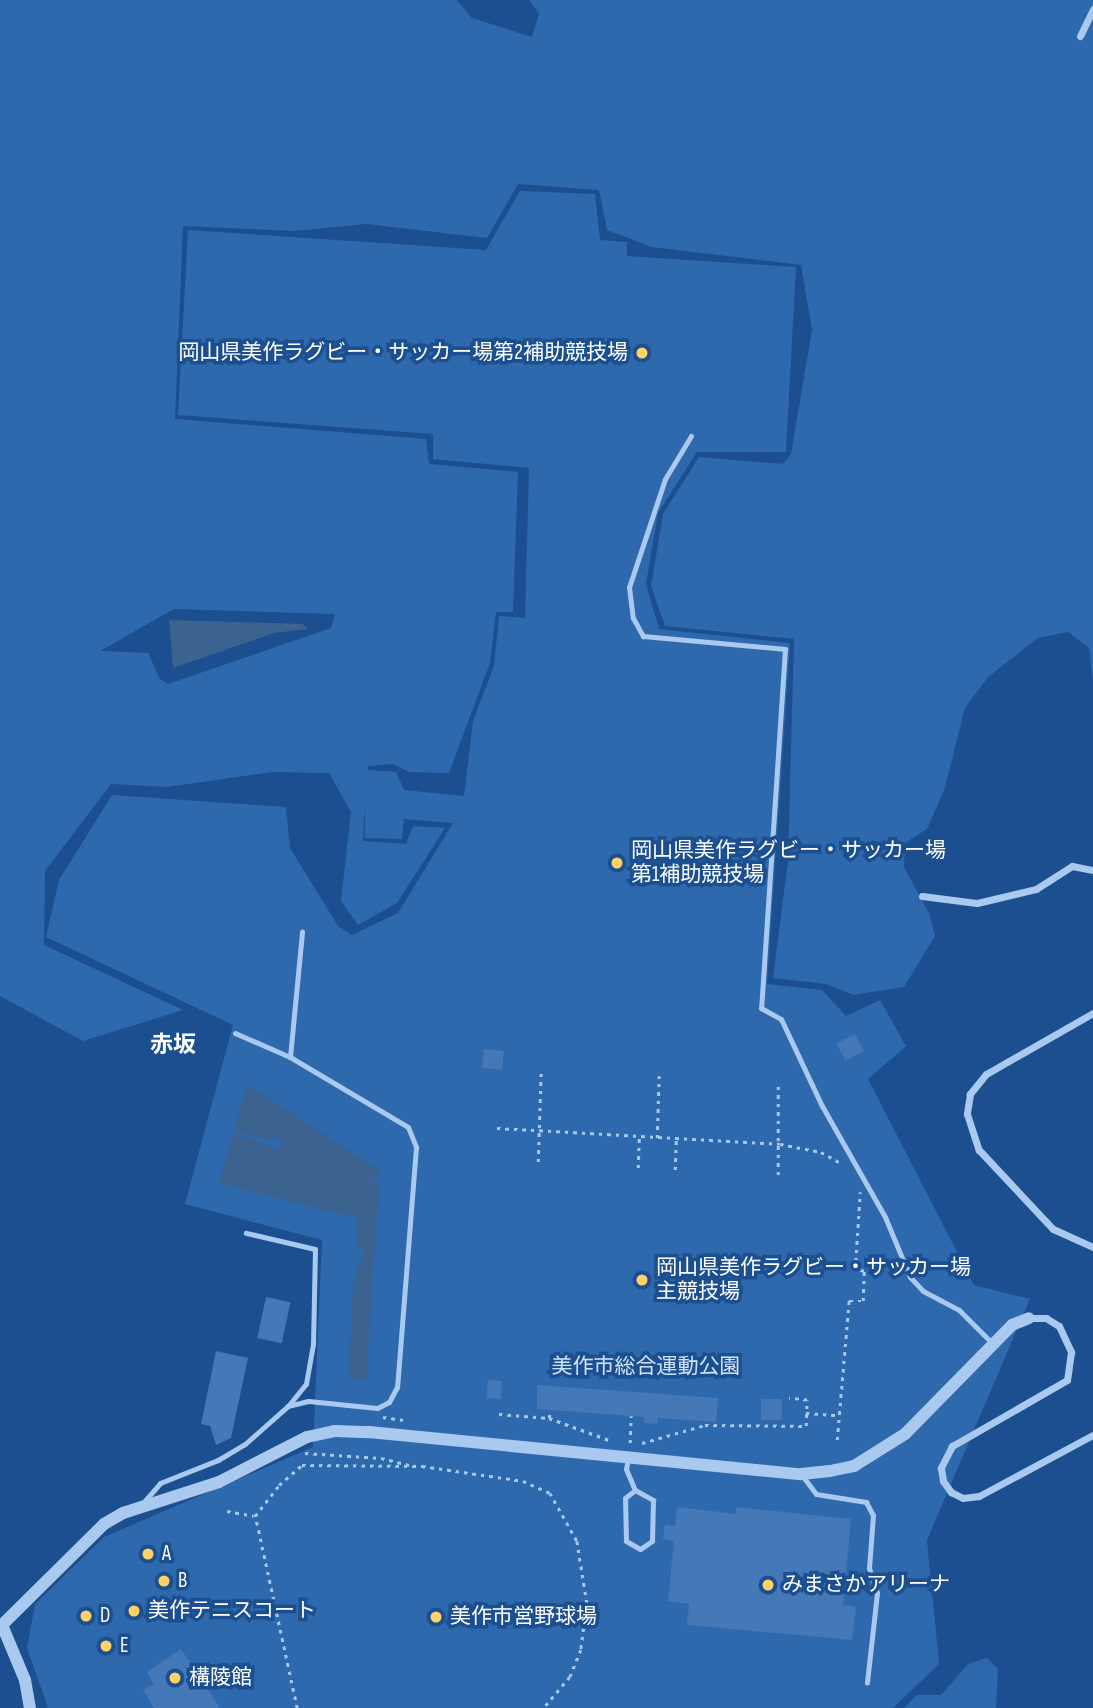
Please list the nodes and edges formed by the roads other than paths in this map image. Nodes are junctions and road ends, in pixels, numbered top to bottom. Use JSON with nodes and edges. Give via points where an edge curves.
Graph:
{"nodes":[{"id":1,"x":1093,"y":9,"type":"edge"},
{"id":2,"x":1080,"y":36,"type":"dead end"},
{"id":3,"x":691,"y":436,"type":"dead end"},
{"id":4,"x":1093,"y":870,"type":"edge"},
{"id":5,"x":922,"y":896,"type":"dead end"},
{"id":6,"x":302,"y":932,"type":"dead end"},
{"id":7,"x":1093,"y":1013,"type":"edge"},
{"id":8,"x":235,"y":1033,"type":"dead end"},
{"id":9,"x":290,"y":1057,"type":"junction"},
{"id":10,"x":246,"y":1233,"type":"dead end"},
{"id":11,"x":1093,"y":1247,"type":"edge"},
{"id":12,"x":1029,"y":1318,"type":"joint"},
{"id":13,"x":994,"y":1345,"type":"junction"},
{"id":14,"x":288,"y":1406,"type":"junction"},
{"id":15,"x":1093,"y":1435,"type":"edge"},
{"id":16,"x":629,"y":1452,"type":"junction"},
{"id":17,"x":801,"y":1474,"type":"junction"},
{"id":18,"x":635,"y":1490,"type":"junction"},
{"id":19,"x":141,"y":1507,"type":"junction"},
{"id":20,"x":1,"y":1626,"type":"edge"},
{"id":21,"x":867,"y":1682,"type":"dead end"},
{"id":22,"x":30,"y":1708,"type":"edge"}],
"edges":[{"from":1,"to":2,"type":"street"},
{"from":3,"to":13,"type":"lane","via":[[665,479],[629,587],[633,618],[643,636],[785,649],[761,1009],[781,1019],[822,1106],[885,1217],[910,1277],[923,1291],[958,1310]]},
{"from":4,"to":5,"type":"street","via":[[1072,866],[1035,890],[977,903]]},
{"from":6,"to":9,"type":"lane"},
{"from":7,"to":11,"type":"street","via":[[986,1074],[970,1094],[967,1114],[979,1150],[1053,1229]]},
{"from":8,"to":9,"type":"lane"},
{"from":9,"to":14,"type":"lane","via":[[408,1127],[416,1147],[397,1387],[389,1402],[377,1408],[308,1401]]},
{"from":10,"to":14,"type":"lane","via":[[315,1249],[312,1367],[306,1384]]},
{"from":12,"to":13,"type":"street","via":[[1012,1325]]},
{"from":12,"to":15,"type":"street","via":[[1046,1318],[1059,1326],[1071,1352],[1067,1380],[952,1446],[941,1468],[943,1480],[951,1492],[963,1498],[979,1496]]},
{"from":13,"to":17,"type":"street","via":[[905,1434],[854,1466]]},
{"from":14,"to":19,"type":"lane","via":[[245,1444],[160,1483],[146,1494]]},
{"from":16,"to":17,"type":"street"},
{"from":16,"to":18,"type":"lane","via":[[626,1469]]},
{"from":16,"to":19,"type":"street","via":[[335,1431],[307,1437],[219,1482]]},
{"from":17,"to":21,"type":"lane","via":[[816,1494],[866,1502],[873,1515],[869,1568],[877,1593]]},
{"from":18,"to":18,"type":"lane","via":[[653,1500],[652,1541],[640,1549],[626,1541],[625,1497]]},
{"from":19,"to":20,"type":"street","via":[[104,1524]]},
{"from":20,"to":22,"type":"street","via":[[25,1680]]}]}
